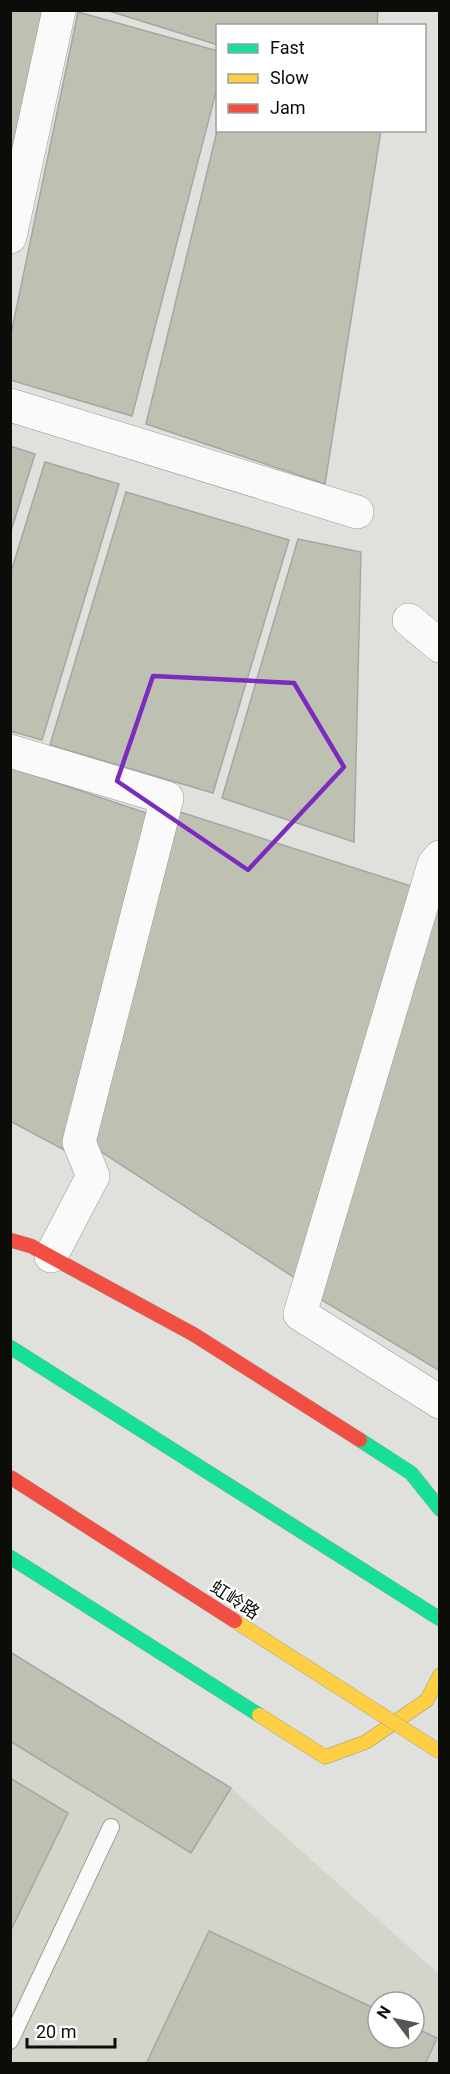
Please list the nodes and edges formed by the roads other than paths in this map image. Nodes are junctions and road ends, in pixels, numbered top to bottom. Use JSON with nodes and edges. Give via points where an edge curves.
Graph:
{"nodes":[{"id":1,"x":59,"y":10,"type":"edge"},
{"id":2,"x":10,"y":237,"type":"edge"},
{"id":3,"x":10,"y":405,"type":"edge"},
{"id":4,"x":357,"y":512,"type":"dead end"},
{"id":5,"x":409,"y":621,"type":"dead end"},
{"id":6,"x":440,"y":646,"type":"edge"},
{"id":7,"x":10,"y":751,"type":"edge"},
{"id":8,"x":440,"y":857,"type":"edge"},
{"id":9,"x":10,"y":1240,"type":"edge"},
{"id":10,"x":51,"y":1256,"type":"junction"},
{"id":11,"x":10,"y":1347,"type":"edge"},
{"id":12,"x":440,"y":1402,"type":"edge"},
{"id":13,"x":10,"y":1477,"type":"edge"},
{"id":14,"x":440,"y":1509,"type":"edge"},
{"id":15,"x":10,"y":1557,"type":"edge"},
{"id":16,"x":440,"y":1620,"type":"edge"},
{"id":17,"x":440,"y":1675,"type":"edge"},
{"id":18,"x":440,"y":1752,"type":"edge"},
{"id":19,"x":111,"y":1827,"type":"dead end"},
{"id":20,"x":10,"y":2041,"type":"edge"}],
"edges":[{"from":1,"to":2,"type":"street"},
{"from":3,"to":4,"type":"street"},
{"from":5,"to":6,"type":"street"},
{"from":7,"to":10,"type":"street","via":[[167,798],[79,1142],[93,1176]]},
{"from":8,"to":12,"type":"street","via":[[431,875],[300,1314]]},
{"from":9,"to":10,"type":"main road"},
{"from":10,"to":14,"type":"main road","via":[[193,1334],[411,1473]]},
{"from":11,"to":16,"type":"main road"},
{"from":13,"to":18,"type":"main road","name":"虹岭路","bridge":true},
{"from":15,"to":17,"type":"main road","via":[[325,1757],[366,1742],[427,1700]]},
{"from":19,"to":20,"type":"lane"}]}
